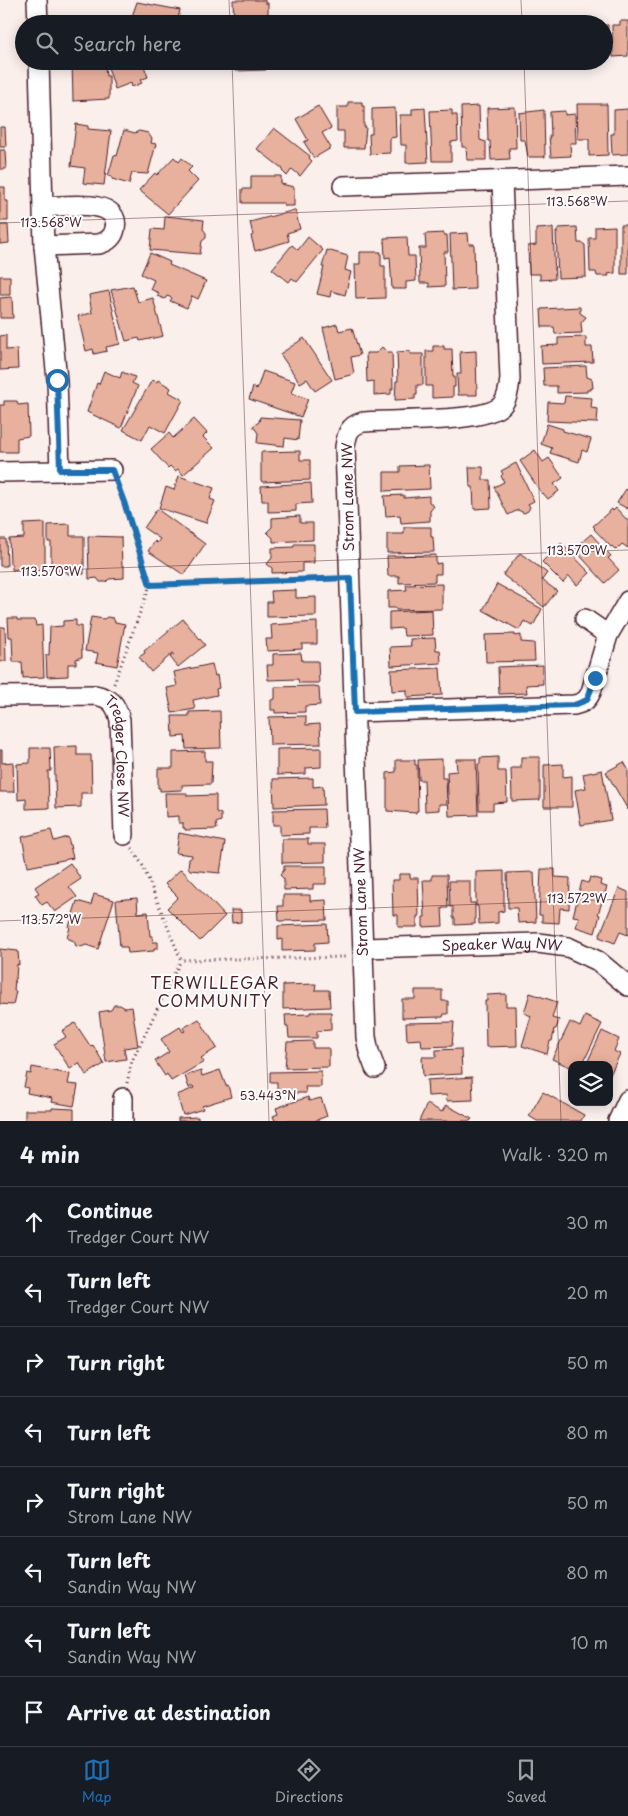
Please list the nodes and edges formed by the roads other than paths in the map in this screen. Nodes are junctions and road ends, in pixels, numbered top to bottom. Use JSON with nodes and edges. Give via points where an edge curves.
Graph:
{"nodes":[{"id":1,"x":37,"y":0,"type":"edge"},
{"id":2,"x":38,"y":15,"type":"edge"},
{"id":3,"x":39,"y":70,"type":"edge"},
{"id":4,"x":628,"y":176,"type":"edge"},
{"id":5,"x":502,"y":181,"type":"junction"},
{"id":6,"x":343,"y":186,"type":"dead end"},
{"id":7,"x":43,"y":207,"type":"junction"},
{"id":8,"x":44,"y":246,"type":"junction"},
{"id":9,"x":60,"y":470,"type":"junction"},
{"id":10,"x":112,"y":470,"type":"road end"},
{"id":11,"x":0,"y":472,"type":"edge"},
{"id":12,"x":628,"y":601,"type":"edge"},
{"id":13,"x":585,"y":619,"type":"dead end"},
{"id":14,"x":608,"y":635,"type":"junction"},
{"id":15,"x":0,"y":696,"type":"edge"},
{"id":16,"x":355,"y":712,"type":"junction"},
{"id":17,"x":124,"y":835,"type":"road end"},
{"id":18,"x":363,"y":953,"type":"junction"},
{"id":19,"x":628,"y":986,"type":"edge"},
{"id":20,"x":374,"y":1068,"type":"dead end"},
{"id":21,"x":123,"y":1098,"type":"road end"},
{"id":22,"x":628,"y":1100,"type":"edge"},
{"id":23,"x":123,"y":1121,"type":"edge"},
{"id":24,"x":618,"y":1121,"type":"edge"}],
"edges":[{"from":1,"to":2,"type":"street"},
{"from":3,"to":7,"type":"street"},
{"from":4,"to":5,"type":"street"},
{"from":5,"to":6,"type":"street"},
{"from":5,"to":16,"type":"street","name":"Strom Lane NW","via":[[510,380],[502,406],[486,414],[354,424],[346,438]]},
{"from":7,"to":8,"type":"street"},
{"from":7,"to":8,"type":"street","via":[[98,206],[107,209],[116,222],[115,230],[106,242]]},
{"from":8,"to":9,"type":"street","via":[[57,380]]},
{"from":9,"to":10,"type":"street"},
{"from":9,"to":11,"type":"street"},
{"from":12,"to":14,"type":"street"},
{"from":13,"to":14,"type":"street"},
{"from":14,"to":16,"type":"street","via":[[591,692],[582,703]]},
{"from":15,"to":17,"type":"street","name":"Tredger Close NW","via":[[95,695],[115,704],[120,720]]},
{"from":16,"to":18,"type":"street","name":"Strom Lane NW"},
{"from":18,"to":19,"type":"street","name":"Speaker Way NW","via":[[538,943],[568,947],[598,961]]},
{"from":18,"to":20,"type":"street","name":"Strom Lane NW","via":[[366,1037]]},
{"from":21,"to":23,"type":"street"},
{"from":22,"to":24,"type":"street"}]}
